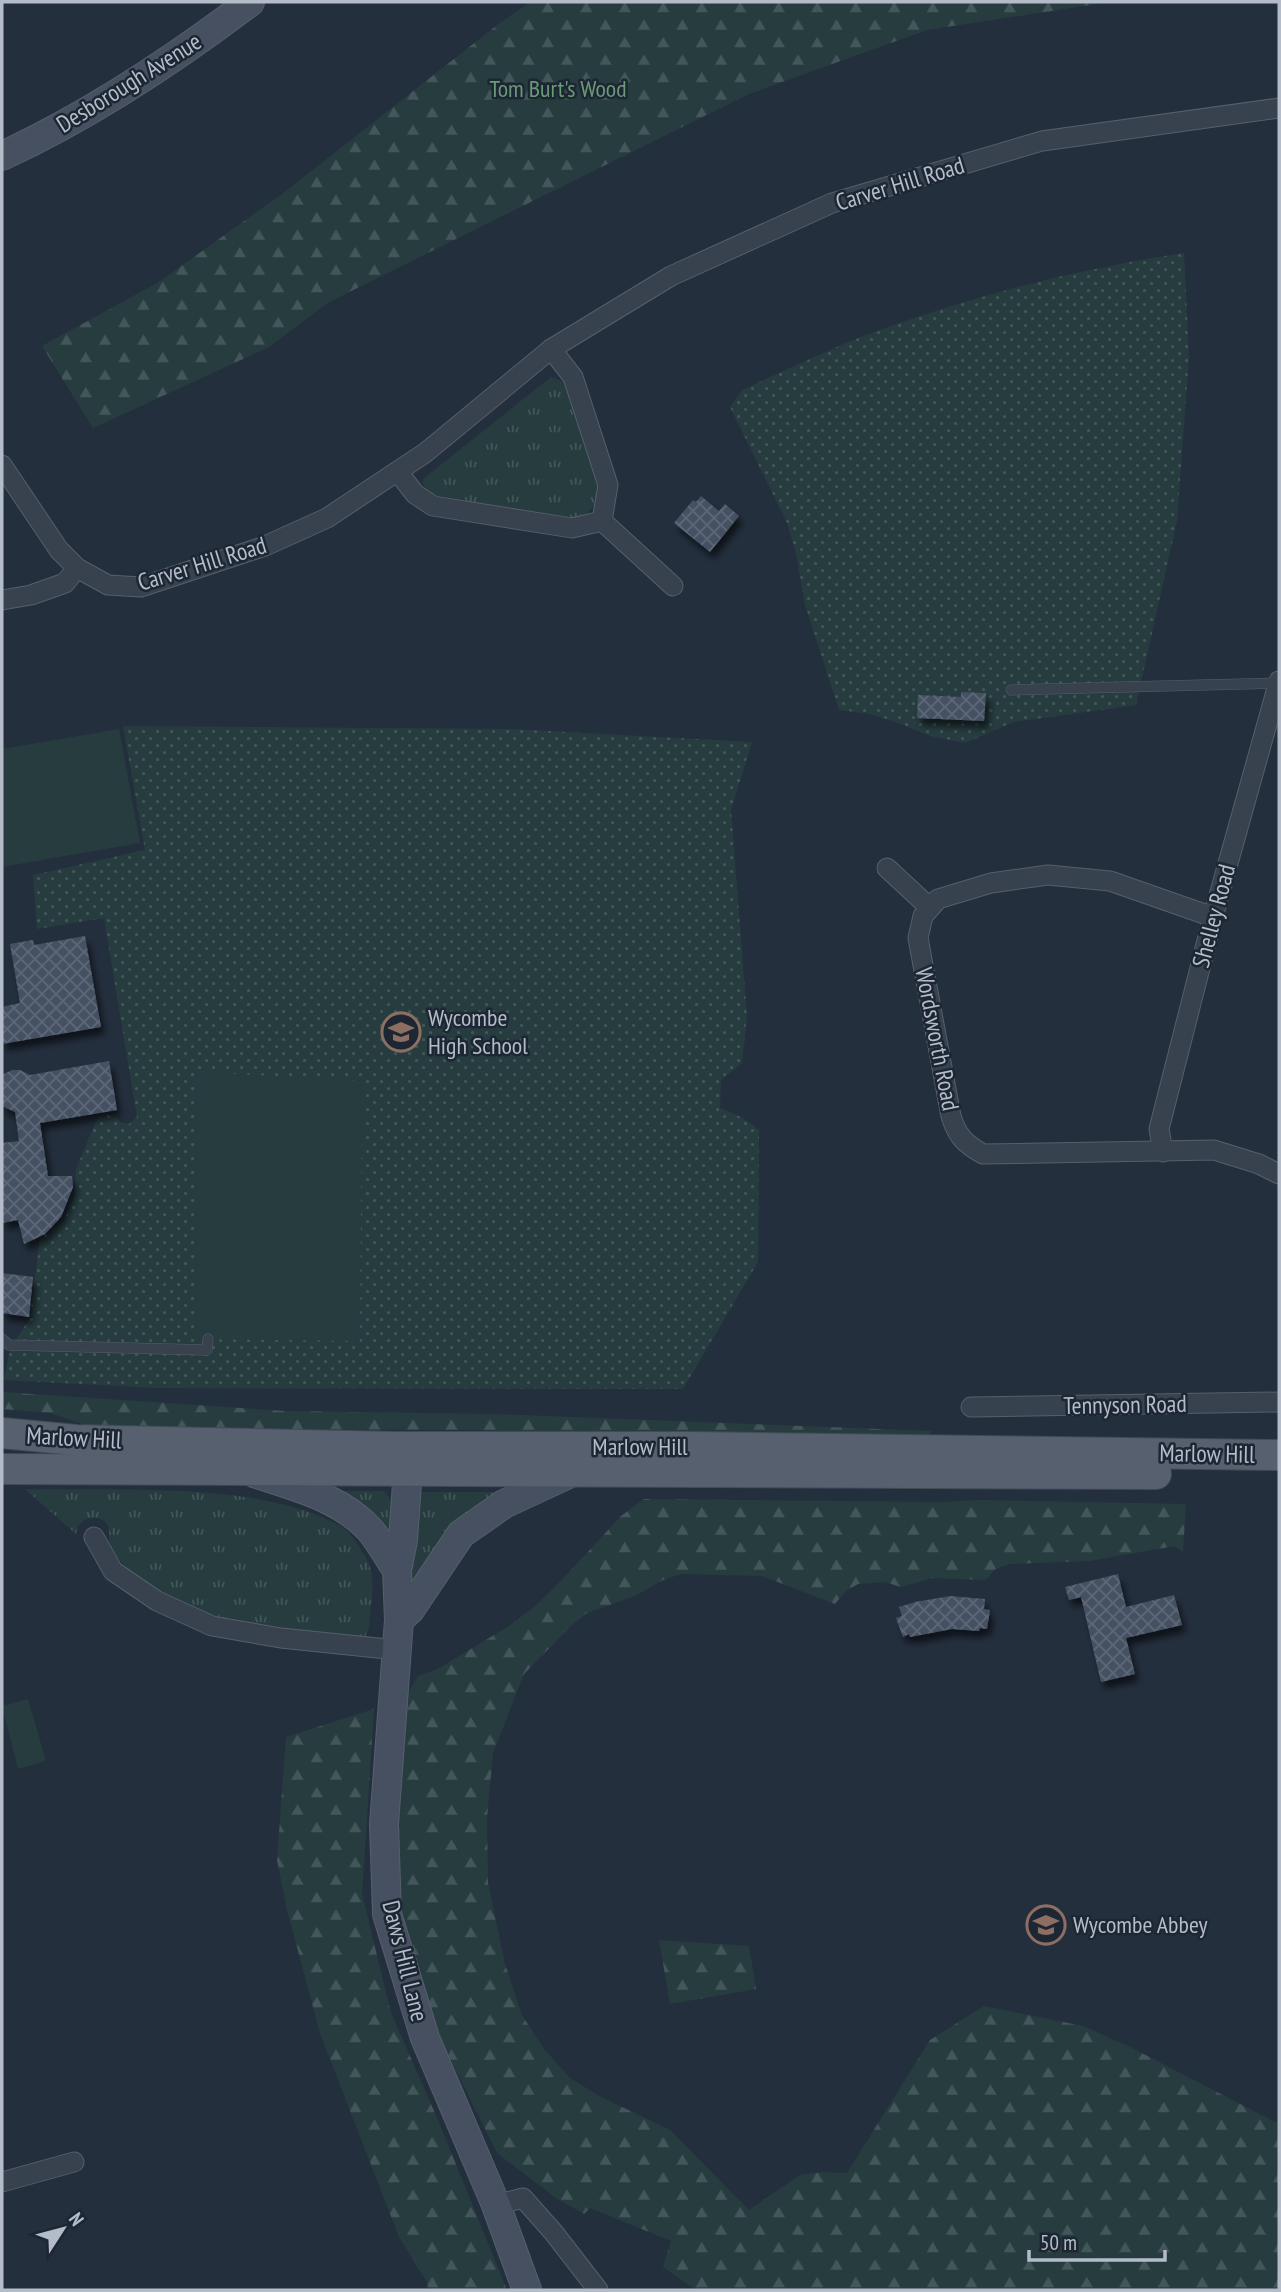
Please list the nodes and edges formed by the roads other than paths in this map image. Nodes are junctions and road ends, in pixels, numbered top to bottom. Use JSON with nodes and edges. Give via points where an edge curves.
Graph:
{"nodes":[{"id":1,"x":250,"y":2,"type":"edge"},
{"id":2,"x":1279,"y":108,"type":"edge"},
{"id":3,"x":2,"y":156,"type":"edge"},
{"id":4,"x":551,"y":349,"type":"junction"},
{"id":5,"x":2,"y":466,"type":"edge"},
{"id":6,"x":398,"y":472,"type":"junction"},
{"id":7,"x":602,"y":522,"type":"junction"},
{"id":8,"x":77,"y":568,"type":"junction"},
{"id":9,"x":673,"y":586,"type":"dead end"},
{"id":10,"x":2,"y":600,"type":"edge"},
{"id":11,"x":1279,"y":682,"type":"edge"},
{"id":12,"x":1011,"y":690,"type":"dead end"},
{"id":13,"x":887,"y":868,"type":"dead end"},
{"id":14,"x":929,"y":907,"type":"junction"},
{"id":15,"x":1213,"y":917,"type":"junction"},
{"id":16,"x":1163,"y":1152,"type":"junction"},
{"id":17,"x":1279,"y":1174,"type":"edge"},
{"id":18,"x":2,"y":1339,"type":"edge"},
{"id":19,"x":208,"y":1339,"type":"dead end"},
{"id":20,"x":1279,"y":1402,"type":"edge"},
{"id":21,"x":971,"y":1407,"type":"dead end"},
{"id":22,"x":2,"y":1433,"type":"edge"},
{"id":23,"x":1279,"y":1455,"type":"edge"},
{"id":24,"x":402,"y":1458,"type":"junction"},
{"id":25,"x":2,"y":1469,"type":"edge"},
{"id":26,"x":247,"y":1471,"type":"junction"},
{"id":27,"x":575,"y":1471,"type":"junction"},
{"id":28,"x":1279,"y":1474,"type":"edge"},
{"id":29,"x":94,"y":1537,"type":"dead end"},
{"id":30,"x":397,"y":1570,"type":"junction"},
{"id":31,"x":399,"y":1620,"type":"junction"},
{"id":32,"x":397,"y":1650,"type":"junction"},
{"id":33,"x":74,"y":2162,"type":"dead end"},
{"id":34,"x":2,"y":2182,"type":"edge"},
{"id":35,"x":496,"y":2206,"type":"junction"},
{"id":36,"x":527,"y":2290,"type":"edge"},
{"id":37,"x":598,"y":2290,"type":"edge"}],
"edges":[{"from":1,"to":3,"type":"street","name":"Desborough Avenue","via":[[182,53],[101,104]]},
{"from":2,"to":4,"type":"street","name":"Carver Hill Road","via":[[1042,141],[832,203],[671,276]]},
{"from":4,"to":6,"type":"street","name":"Carver Hill Road"},
{"from":4,"to":7,"type":"street","via":[[573,377],[608,485]]},
{"from":5,"to":8,"type":"street","name":"Carver Hill Road"},
{"from":6,"to":7,"type":"street","via":[[415,494],[433,506],[572,528]]},
{"from":6,"to":8,"type":"street","name":"Carver Hill Road","via":[[327,518],[265,547],[141,587],[108,585]]},
{"from":7,"to":9,"type":"street"},
{"from":8,"to":10,"type":"street","via":[[65,583]]},
{"from":11,"to":12,"type":"lane"},
{"from":11,"to":15,"type":"street","name":"Shelley Road"},
{"from":13,"to":14,"type":"street"},
{"from":14,"to":15,"type":"street","via":[[991,883],[1048,875],[1110,881]]},
{"from":14,"to":16,"type":"street","name":"Wordsworth Road","via":[[918,939],[951,1116],[961,1139],[983,1154]]},
{"from":15,"to":16,"type":"street","name":"Shelley Road","via":[[1158,1129]]},
{"from":16,"to":17,"type":"street","name":"Wordsworth Road","via":[[1214,1150]]},
{"from":18,"to":19,"type":"lane","via":[[9,1345],[207,1350]]},
{"from":20,"to":21,"type":"street","name":"Tennyson Road"},
{"from":22,"to":24,"type":"main road","name":"Marlow Hill"},
{"from":23,"to":24,"type":"main road","name":"Marlow Hill","via":[[691,1447]]},
{"from":24,"to":26,"type":"main road","name":"Marlow Hill"},
{"from":24,"to":27,"type":"main road","name":"Marlow Hill"},
{"from":24,"to":30,"type":"street","name":"Daws Hill Lane","via":[[403,1540]]},
{"from":25,"to":26,"type":"main road","name":"Marlow Hill"},
{"from":26,"to":30,"type":"street","via":[[351,1512]]},
{"from":27,"to":28,"type":"main road","name":"Marlow Hill"},
{"from":27,"to":31,"type":"street","via":[[504,1504],[461,1534]]},
{"from":29,"to":32,"type":"street","via":[[113,1571],[158,1601],[212,1626],[281,1639]]},
{"from":30,"to":31,"type":"street","name":"Daws Hill Lane"},
{"from":31,"to":32,"type":"street","name":"Daws Hill Lane"},
{"from":32,"to":35,"type":"street","name":"Daws Hill Lane","via":[[384,1824],[387,1914],[425,2038]]},
{"from":33,"to":34,"type":"street"},
{"from":35,"to":36,"type":"street","name":"Daws Hill Lane"},
{"from":35,"to":37,"type":"street","via":[[523,2198]]}]}
